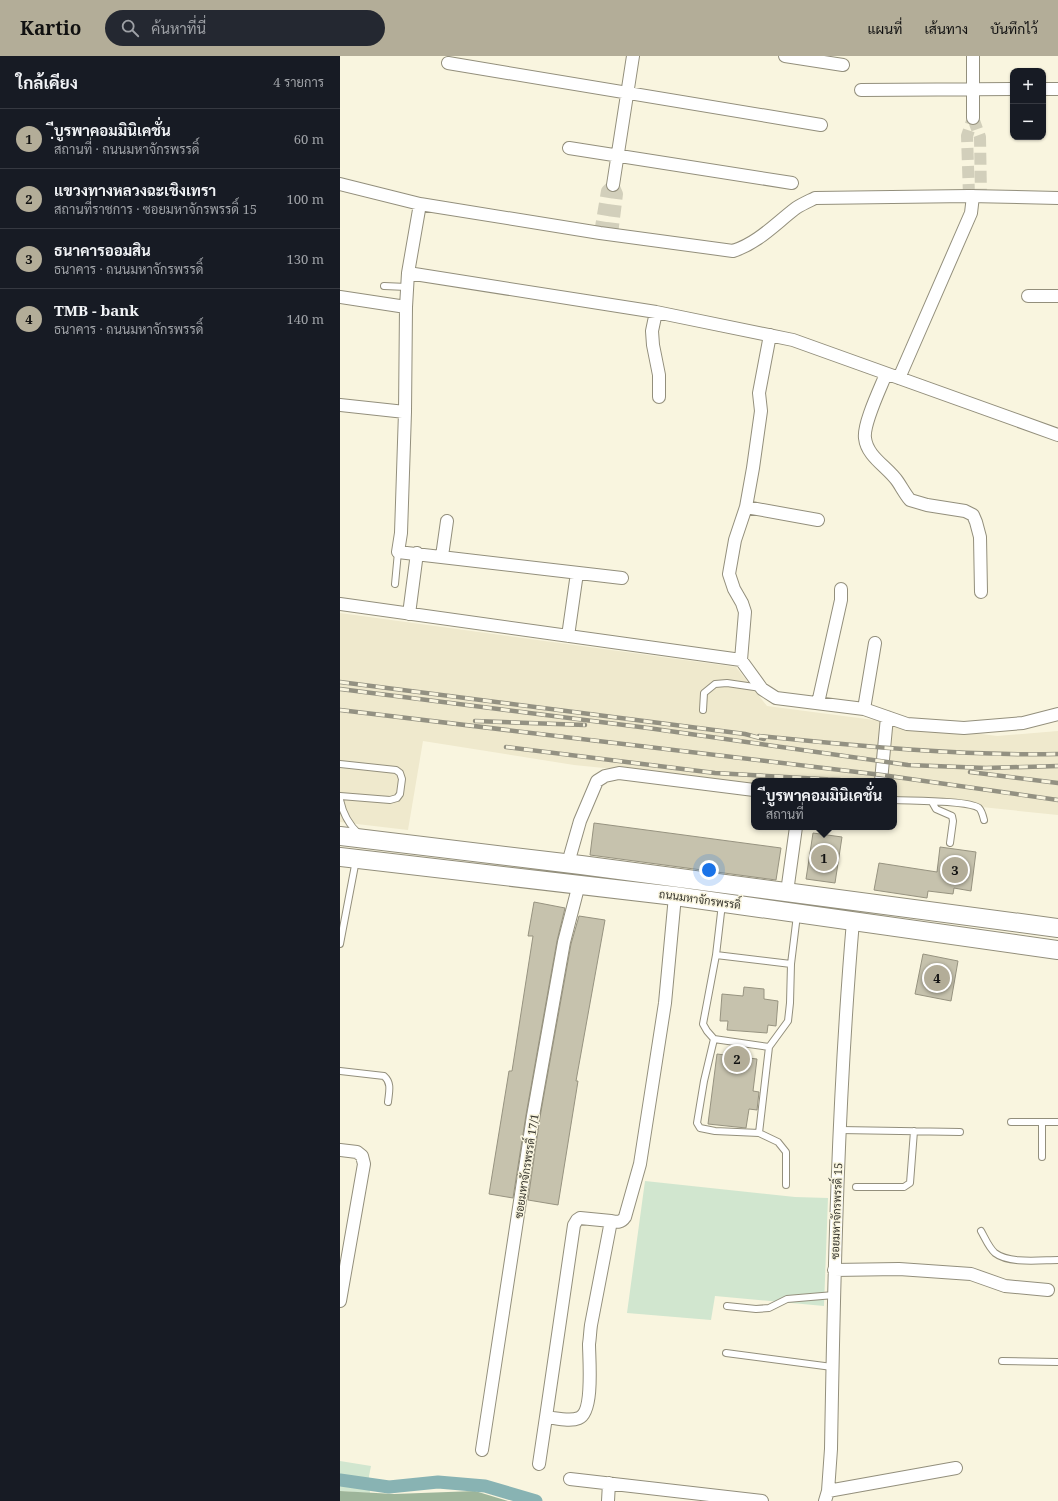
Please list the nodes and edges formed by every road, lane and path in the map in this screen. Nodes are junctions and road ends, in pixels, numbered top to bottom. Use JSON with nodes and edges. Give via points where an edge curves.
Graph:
{"nodes":[{"id":1,"x":633,"y":56,"type":"edge"},
{"id":2,"x":785,"y":56,"type":"edge"},
{"id":3,"x":973,"y":56,"type":"edge"},
{"id":4,"x":448,"y":63,"type":"dead end"},
{"id":5,"x":843,"y":66,"type":"dead end"},
{"id":6,"x":973,"y":89,"type":"junction"},
{"id":7,"x":1010,"y":89,"type":"edge"},
{"id":8,"x":1046,"y":89,"type":"edge"},
{"id":9,"x":1058,"y":89,"type":"edge"},
{"id":10,"x":861,"y":90,"type":"dead end"},
{"id":11,"x":627,"y":93,"type":"junction"},
{"id":12,"x":973,"y":118,"type":"dead end"},
{"id":13,"x":821,"y":125,"type":"dead end"},
{"id":14,"x":570,"y":148,"type":"dead end"},
{"id":15,"x":617,"y":156,"type":"junction"},
{"id":16,"x":340,"y":184,"type":"edge"},
{"id":17,"x":792,"y":184,"type":"dead end"},
{"id":18,"x":613,"y":185,"type":"dead end"},
{"id":19,"x":973,"y":196,"type":"junction"},
{"id":20,"x":1058,"y":198,"type":"edge"},
{"id":21,"x":420,"y":204,"type":"junction"},
{"id":22,"x":408,"y":273,"type":"junction"},
{"id":23,"x":384,"y":286,"type":"dead end"},
{"id":24,"x":407,"y":287,"type":"junction"},
{"id":25,"x":1028,"y":296,"type":"dead end"},
{"id":26,"x":1058,"y":296,"type":"edge"},
{"id":27,"x":340,"y":297,"type":"edge"},
{"id":28,"x":406,"y":307,"type":"junction"},
{"id":29,"x":656,"y":312,"type":"junction"},
{"id":30,"x":770,"y":335,"type":"junction"},
{"id":31,"x":886,"y":374,"type":"junction"},
{"id":32,"x":899,"y":378,"type":"junction"},
{"id":33,"x":659,"y":397,"type":"dead end"},
{"id":34,"x":340,"y":405,"type":"edge"},
{"id":35,"x":405,"y":412,"type":"junction"},
{"id":36,"x":1058,"y":435,"type":"edge"},
{"id":37,"x":746,"y":507,"type":"junction"},
{"id":38,"x":818,"y":520,"type":"dead end"},
{"id":39,"x":447,"y":521,"type":"dead end"},
{"id":40,"x":398,"y":552,"type":"junction"},
{"id":41,"x":417,"y":553,"type":"junction"},
{"id":42,"x":442,"y":556,"type":"junction"},
{"id":43,"x":577,"y":573,"type":"junction"},
{"id":44,"x":622,"y":578,"type":"dead end"},
{"id":45,"x":395,"y":584,"type":"dead end"},
{"id":46,"x":841,"y":589,"type":"dead end"},
{"id":47,"x":981,"y":592,"type":"dead end"},
{"id":48,"x":340,"y":604,"type":"edge"},
{"id":49,"x":409,"y":614,"type":"junction"},
{"id":50,"x":568,"y":636,"type":"junction"},
{"id":51,"x":875,"y":643,"type":"dead end"},
{"id":52,"x":741,"y":660,"type":"junction"},
{"id":53,"x":762,"y":689,"type":"junction"},
{"id":54,"x":818,"y":703,"type":"junction"},
{"id":55,"x":703,"y":710,"type":"dead end"},
{"id":56,"x":864,"y":710,"type":"junction"},
{"id":57,"x":1058,"y":714,"type":"edge"},
{"id":58,"x":887,"y":717,"type":"junction"},
{"id":59,"x":340,"y":764,"type":"edge"},
{"id":60,"x":881,"y":778,"type":"edge"},
{"id":61,"x":751,"y":790,"type":"edge"},
{"id":62,"x":340,"y":796,"type":"edge"},
{"id":63,"x":897,"y":800,"type":"edge"},
{"id":64,"x":340,"y":801,"type":"edge"},
{"id":65,"x":932,"y":802,"type":"junction"},
{"id":66,"x":984,"y":820,"type":"dead end"},
{"id":67,"x":796,"y":830,"type":"edge"},
{"id":68,"x":340,"y":836,"type":"edge"},
{"id":69,"x":389,"y":841,"type":"junction"},
{"id":70,"x":950,"y":843,"type":"dead end"},
{"id":71,"x":348,"y":858,"type":"edge"},
{"id":72,"x":568,"y":863,"type":"junction"},
{"id":73,"x":579,"y":884,"type":"junction"},
{"id":74,"x":787,"y":892,"type":"junction"},
{"id":75,"x":675,"y":896,"type":"junction"},
{"id":76,"x":722,"y":902,"type":"junction"},
{"id":77,"x":797,"y":912,"type":"junction"},
{"id":78,"x":852,"y":920,"type":"junction"},
{"id":79,"x":1058,"y":928,"type":"edge"},
{"id":80,"x":340,"y":944,"type":"edge"},
{"id":81,"x":1058,"y":950,"type":"edge"},
{"id":82,"x":716,"y":955,"type":"junction"},
{"id":83,"x":791,"y":964,"type":"junction"},
{"id":84,"x":714,"y":1039,"type":"junction"},
{"id":85,"x":769,"y":1047,"type":"junction"},
{"id":86,"x":340,"y":1071,"type":"edge"},
{"id":87,"x":388,"y":1102,"type":"dead end"},
{"id":88,"x":1011,"y":1122,"type":"dead end"},
{"id":89,"x":1042,"y":1122,"type":"junction"},
{"id":90,"x":1058,"y":1122,"type":"edge"},
{"id":91,"x":840,"y":1130,"type":"junction"},
{"id":92,"x":914,"y":1131,"type":"junction"},
{"id":93,"x":960,"y":1132,"type":"dead end"},
{"id":94,"x":759,"y":1133,"type":"junction"},
{"id":95,"x":340,"y":1150,"type":"edge"},
{"id":96,"x":1042,"y":1157,"type":"dead end"},
{"id":97,"x":786,"y":1186,"type":"dead end"},
{"id":98,"x":856,"y":1187,"type":"dead end"},
{"id":99,"x":610,"y":1221,"type":"junction"},
{"id":100,"x":981,"y":1231,"type":"dead end"},
{"id":101,"x":345,"y":1251,"type":"edge"},
{"id":102,"x":1058,"y":1260,"type":"edge"},
{"id":103,"x":834,"y":1270,"type":"junction"},
{"id":104,"x":1048,"y":1290,"type":"dead end"},
{"id":105,"x":834,"y":1295,"type":"junction"},
{"id":106,"x":340,"y":1300,"type":"edge"},
{"id":107,"x":727,"y":1306,"type":"dead end"},
{"id":108,"x":726,"y":1353,"type":"dead end"},
{"id":109,"x":1002,"y":1361,"type":"dead end"},
{"id":110,"x":1058,"y":1362,"type":"edge"},
{"id":111,"x":832,"y":1367,"type":"junction"},
{"id":112,"x":546,"y":1417,"type":"junction"},
{"id":113,"x":482,"y":1450,"type":"dead end"},
{"id":114,"x":539,"y":1464,"type":"dead end"},
{"id":115,"x":956,"y":1468,"type":"dead end"},
{"id":116,"x":570,"y":1479,"type":"dead end"},
{"id":117,"x":609,"y":1483,"type":"junction"},
{"id":118,"x":827,"y":1496,"type":"edge"},
{"id":119,"x":716,"y":1498,"type":"edge"},
{"id":120,"x":608,"y":1501,"type":"edge"},
{"id":121,"x":762,"y":1501,"type":"edge"}],
"edges":[{"from":1,"to":11,"type":"street"},
{"from":2,"to":5,"type":"street"},
{"from":3,"to":6,"type":"street"},
{"from":4,"to":11,"type":"street"},
{"from":6,"to":7,"type":"street"},
{"from":6,"to":10,"type":"street"},
{"from":6,"to":12,"type":"street"},
{"from":8,"to":9,"type":"street"},
{"from":11,"to":13,"type":"street"},
{"from":11,"to":15,"type":"street"},
{"from":14,"to":15,"type":"street"},
{"from":15,"to":17,"type":"street"},
{"from":15,"to":18,"type":"street"},
{"from":16,"to":21,"type":"street"},
{"from":19,"to":20,"type":"street"},
{"from":19,"to":21,"type":"street","via":[[815,198],[798,207],[756,241],[733,251]]},
{"from":19,"to":32,"type":"street","via":[[971,213]]},
{"from":21,"to":22,"type":"street"},
{"from":22,"to":24,"type":"street"},
{"from":22,"to":29,"type":"street"},
{"from":23,"to":24,"type":"lane"},
{"from":24,"to":28,"type":"street"},
{"from":25,"to":26,"type":"street"},
{"from":27,"to":28,"type":"street"},
{"from":28,"to":35,"type":"street"},
{"from":29,"to":30,"type":"street"},
{"from":29,"to":33,"type":"street","via":[[652,331],[659,375]]},
{"from":30,"to":31,"type":"street","via":[[793,340]]},
{"from":30,"to":37,"type":"street","via":[[759,393],[761,411]]},
{"from":31,"to":32,"type":"street"},
{"from":31,"to":47,"type":"street","via":[[866,425],[867,447],[898,481],[910,500],[964,510],[973,515],[980,537]]},
{"from":32,"to":36,"type":"street"},
{"from":34,"to":35,"type":"street"},
{"from":35,"to":40,"type":"street","via":[[401,533]]},
{"from":37,"to":38,"type":"street"},
{"from":37,"to":52,"type":"street","via":[[735,540],[728,574],[745,612]]},
{"from":39,"to":42,"type":"street"},
{"from":40,"to":41,"type":"street"},
{"from":40,"to":45,"type":"lane"},
{"from":41,"to":42,"type":"street"},
{"from":41,"to":49,"type":"street"},
{"from":42,"to":43,"type":"street"},
{"from":43,"to":44,"type":"street"},
{"from":43,"to":50,"type":"street"},
{"from":46,"to":54,"type":"street","via":[[841,600]]},
{"from":48,"to":49,"type":"street"},
{"from":49,"to":50,"type":"street"},
{"from":50,"to":52,"type":"street"},
{"from":51,"to":56,"type":"street"},
{"from":52,"to":53,"type":"street"},
{"from":53,"to":54,"type":"street","via":[[776,698]]},
{"from":53,"to":55,"type":"lane","via":[[715,684],[704,693]]},
{"from":54,"to":56,"type":"street"},
{"from":56,"to":58,"type":"street"},
{"from":57,"to":58,"type":"street","via":[[1023,723],[964,728],[907,724]]},
{"from":58,"to":60,"type":"street"},
{"from":59,"to":62,"type":"lane","via":[[396,770],[402,779],[400,794],[390,800]]},
{"from":61,"to":72,"type":"street","via":[[618,773],[604,776],[597,781],[580,821]]},
{"from":63,"to":65,"type":"lane"},
{"from":64,"to":69,"type":"lane","via":[[344,816],[359,834]]},
{"from":65,"to":66,"type":"lane","via":[[954,802],[978,807]]},
{"from":65,"to":70,"type":"lane","via":[[936,809],[952,816]]},
{"from":67,"to":74,"type":"street"},
{"from":68,"to":69,"type":"main road","name":"ถนนมหาจักรพรรดิ์"},
{"from":69,"to":72,"type":"main road","name":"ถนนมหาจักรพรรดิ์"},
{"from":71,"to":73,"type":"main road","name":"ถนนมหาจักรพรรดิ์"},
{"from":71,"to":80,"type":"lane"},
{"from":72,"to":74,"type":"main road","name":"ถนนมหาจักรพรรดิ์"},
{"from":73,"to":75,"type":"main road","name":"ถนนมหาจักรพรรดิ์"},
{"from":73,"to":113,"type":"street","name":"ซอยมหาจักรพรรดิ์ 17/1","via":[[564,942],[533,1116]]},
{"from":74,"to":79,"type":"main road","name":"ถนนมหาจักรพรรดิ์"},
{"from":75,"to":76,"type":"main road","name":"ถนนมหาจักรพรรดิ์"},
{"from":75,"to":99,"type":"street","via":[[665,1003],[640,1164],[625,1217],[619,1222]]},
{"from":76,"to":77,"type":"main road","name":"ถนนมหาจักรพรรดิ์"},
{"from":76,"to":82,"type":"lane"},
{"from":77,"to":78,"type":"main road","name":"ถนนมหาจักรพรรดิ์"},
{"from":77,"to":83,"type":"lane"},
{"from":78,"to":81,"type":"main road","name":"ถนนมหาจักรพรรดิ์"},
{"from":78,"to":91,"type":"street","name":"ซอยมหาจักรพรรดิ์ 15","via":[[844,1021]]},
{"from":82,"to":83,"type":"lane"},
{"from":82,"to":84,"type":"lane","via":[[703,1024]]},
{"from":83,"to":85,"type":"lane","via":[[788,1021]]},
{"from":84,"to":85,"type":"lane"},
{"from":84,"to":94,"type":"lane","via":[[697,1123],[700,1128],[714,1131]]},
{"from":85,"to":94,"type":"lane"},
{"from":86,"to":87,"type":"lane","via":[[384,1076],[390,1084]]},
{"from":88,"to":89,"type":"lane"},
{"from":89,"to":90,"type":"lane"},
{"from":89,"to":96,"type":"lane"},
{"from":91,"to":92,"type":"lane"},
{"from":91,"to":103,"type":"street","name":"ซอยมหาจักรพรรดิ์ 15"},
{"from":92,"to":93,"type":"lane"},
{"from":92,"to":98,"type":"lane","via":[[910,1183],[904,1187]]},
{"from":94,"to":97,"type":"lane","via":[[778,1142],[786,1152]]},
{"from":95,"to":101,"type":"street","via":[[357,1152],[362,1156],[364,1164]]},
{"from":99,"to":112,"type":"street","via":[[580,1218],[574,1225]]},
{"from":99,"to":112,"type":"street","via":[[591,1325],[590,1391],[584,1415],[570,1419]]},
{"from":100,"to":102,"type":"lane","via":[[995,1253],[1004,1257],[1016,1260]]},
{"from":101,"to":106,"type":"street"},
{"from":103,"to":104,"type":"street","via":[[899,1269],[970,1274],[1005,1286]]},
{"from":103,"to":105,"type":"street","name":"ซอยมหาจักรพรรดิ์ 15"},
{"from":105,"to":107,"type":"lane","via":[[787,1299],[769,1308]]},
{"from":105,"to":111,"type":"street","name":"ซอยมหาจักรพรรดิ์ 15"},
{"from":108,"to":111,"type":"lane"},
{"from":109,"to":110,"type":"lane"},
{"from":111,"to":118,"type":"street","name":"ซอยมหาจักรพรรดิ์ 15","via":[[831,1449]]},
{"from":112,"to":114,"type":"street"},
{"from":115,"to":118,"type":"street"},
{"from":116,"to":117,"type":"street"},
{"from":117,"to":119,"type":"street"},
{"from":117,"to":120,"type":"street"},
{"from":119,"to":121,"type":"street"}]}
